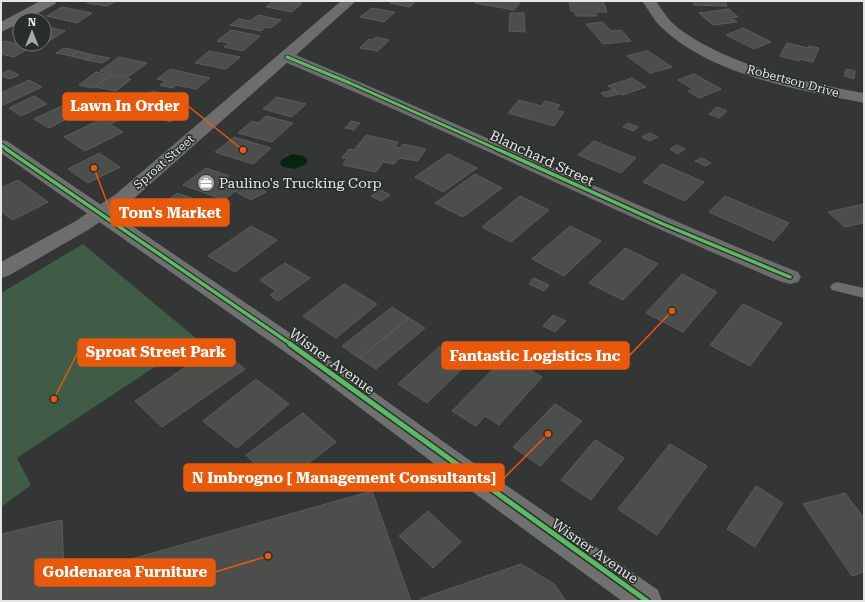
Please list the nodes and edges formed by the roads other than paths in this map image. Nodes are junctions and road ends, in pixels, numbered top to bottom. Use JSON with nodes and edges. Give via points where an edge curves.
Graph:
{"nodes":[{"id":1,"x":50,"y":1,"type":"edge"},
{"id":2,"x":349,"y":1,"type":"edge"},
{"id":3,"x":649,"y":1,"type":"edge"},
{"id":4,"x":1,"y":28,"type":"edge"},
{"id":5,"x":287,"y":56,"type":"junction"},
{"id":6,"x":864,"y":98,"type":"edge"},
{"id":7,"x":1,"y":144,"type":"edge"},
{"id":8,"x":100,"y":214,"type":"junction"},
{"id":9,"x":1,"y":271,"type":"edge"},
{"id":10,"x":790,"y":277,"type":"dead end"},
{"id":11,"x":837,"y":287,"type":"dead end"},
{"id":12,"x":864,"y":293,"type":"edge"},
{"id":13,"x":647,"y":601,"type":"edge"}],
"edges":[{"from":1,"to":4,"type":"street"},
{"from":2,"to":5,"type":"street","name":"Sproat Street"},
{"from":3,"to":6,"type":"street","name":"Robertson Drive","via":[[657,16],[666,25],[721,59],[760,74]]},
{"from":5,"to":8,"type":"street","name":"Sproat Street","via":[[123,198]]},
{"from":5,"to":10,"type":"street","name":"Blanchard Street","via":[[383,96],[704,243]]},
{"from":7,"to":8,"type":"street","name":"Wisner Avenue"},
{"from":8,"to":9,"type":"street","name":"Sproat Street"},
{"from":8,"to":13,"type":"street","name":"Wisner Avenue","via":[[310,358]]},
{"from":11,"to":12,"type":"lane"}]}
